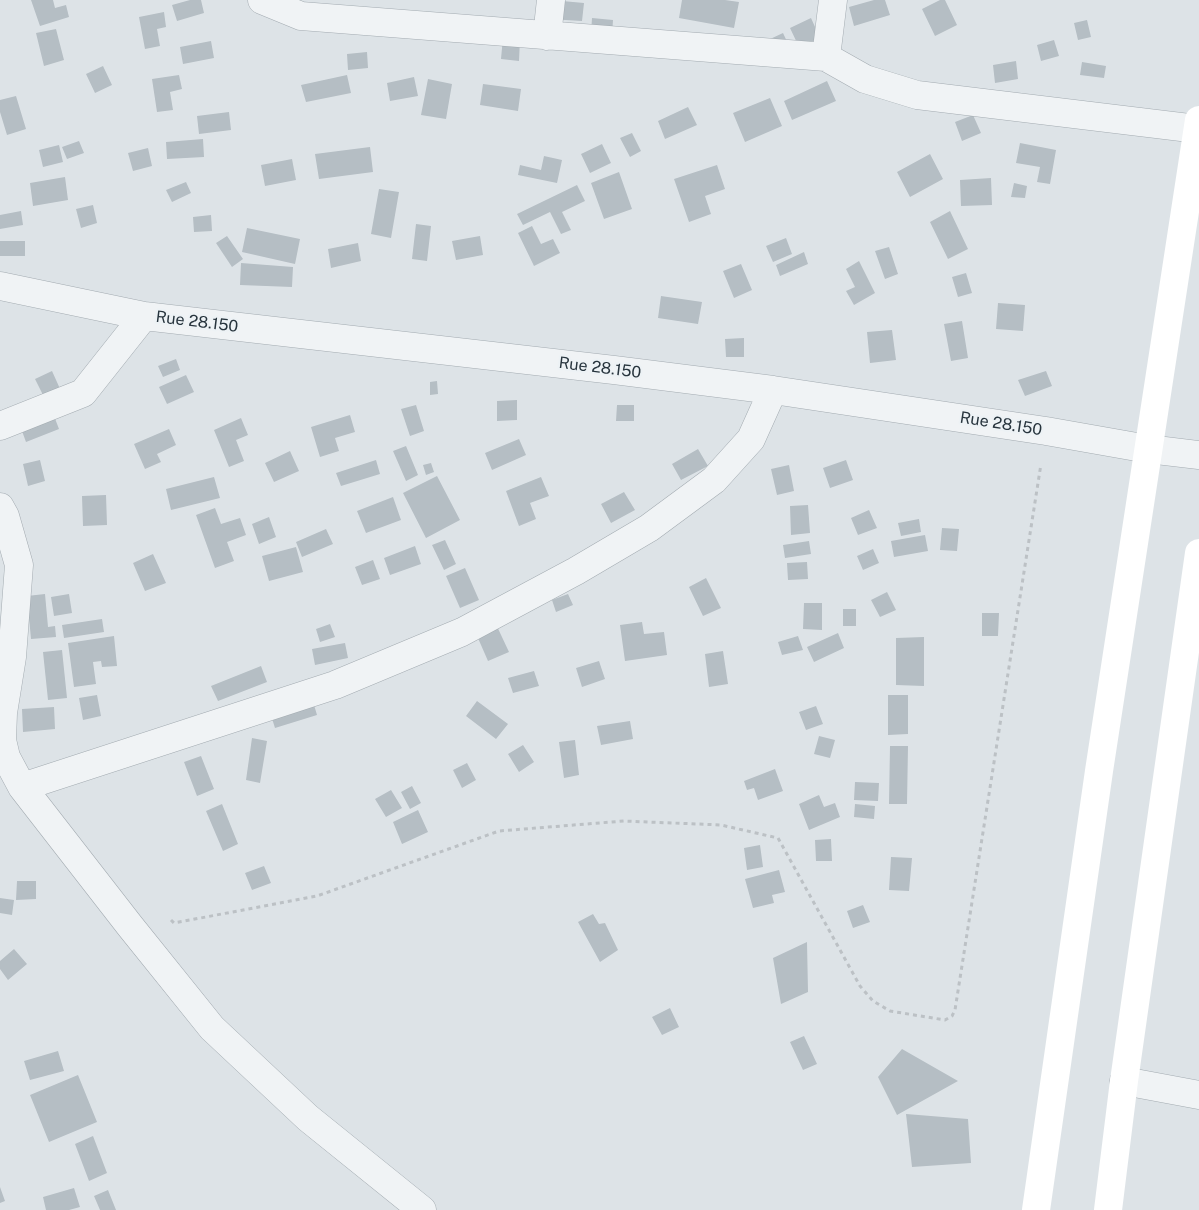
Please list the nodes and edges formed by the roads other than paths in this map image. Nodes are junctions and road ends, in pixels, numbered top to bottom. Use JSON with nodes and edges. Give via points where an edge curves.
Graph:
{"nodes":[{"id":1,"x":262,"y":0,"type":"edge"},
{"id":2,"x":550,"y":0,"type":"edge"},
{"id":3,"x":833,"y":0,"type":"edge"},
{"id":4,"x":547,"y":36,"type":"junction"},
{"id":5,"x":826,"y":57,"type":"junction"},
{"id":6,"x":1198,"y":124,"type":"edge"},
{"id":7,"x":0,"y":286,"type":"edge"},
{"id":8,"x":144,"y":316,"type":"junction"},
{"id":9,"x":773,"y":390,"type":"junction"},
{"id":10,"x":0,"y":426,"type":"edge"},
{"id":11,"x":1148,"y":449,"type":"junction"},
{"id":12,"x":1199,"y":455,"type":"edge"},
{"id":13,"x":0,"y":507,"type":"edge"},
{"id":14,"x":1199,"y":553,"type":"edge"},
{"id":15,"x":3,"y":757,"type":"edge"},
{"id":16,"x":22,"y":787,"type":"junction"},
{"id":17,"x":1124,"y":1081,"type":"junction"},
{"id":18,"x":1199,"y":1095,"type":"edge"},
{"id":19,"x":422,"y":1210,"type":"edge"},
{"id":20,"x":1036,"y":1210,"type":"edge"},
{"id":21,"x":1108,"y":1210,"type":"edge"}],
"edges":[{"from":1,"to":4,"type":"street","via":[[301,16]]},
{"from":2,"to":4,"type":"street"},
{"from":3,"to":5,"type":"street"},
{"from":4,"to":5,"type":"street"},
{"from":5,"to":6,"type":"street","via":[[864,79],[917,95]]},
{"from":6,"to":11,"type":"main road"},
{"from":7,"to":8,"type":"street","name":"Rue 28.150"},
{"from":8,"to":9,"type":"street","name":"Rue 28.150"},
{"from":8,"to":10,"type":"street","via":[[83,393]]},
{"from":9,"to":11,"type":"street","name":"Rue 28.150"},
{"from":9,"to":16,"type":"street","via":[[751,439],[714,480],[649,528],[462,632],[335,685]]},
{"from":11,"to":12,"type":"street","name":"Rue 28.150"},
{"from":11,"to":20,"type":"main road"},
{"from":13,"to":15,"type":"street","via":[[19,565],[12,657],[3,714]]},
{"from":14,"to":17,"type":"main road"},
{"from":15,"to":16,"type":"street"},
{"from":16,"to":19,"type":"street","via":[[212,1028],[308,1118]]},
{"from":17,"to":18,"type":"street"},
{"from":17,"to":21,"type":"main road"}]}
